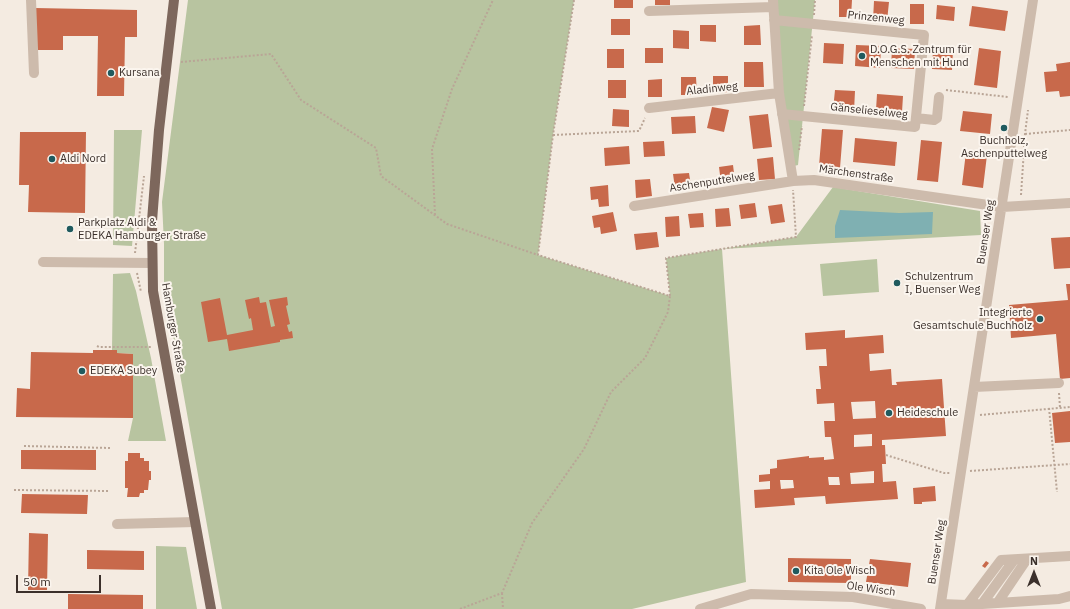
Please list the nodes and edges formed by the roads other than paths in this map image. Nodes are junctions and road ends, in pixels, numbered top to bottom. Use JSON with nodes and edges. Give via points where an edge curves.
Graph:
{"nodes":[{"id":1,"x":31,"y":0,"type":"edge"},
{"id":2,"x":174,"y":0,"type":"edge"},
{"id":3,"x":1033,"y":0,"type":"edge"},
{"id":4,"x":773,"y":3,"type":"edge"},
{"id":5,"x":649,"y":11,"type":"dead end"},
{"id":6,"x":774,"y":20,"type":"junction"},
{"id":7,"x":34,"y":73,"type":"dead end"},
{"id":8,"x":919,"y":87,"type":"joint"},
{"id":9,"x":779,"y":93,"type":"junction"},
{"id":10,"x":941,"y":93,"type":"road end"},
{"id":11,"x":649,"y":108,"type":"road end"},
{"id":12,"x":782,"y":114,"type":"junction"},
{"id":13,"x":916,"y":118,"type":"junction"},
{"id":14,"x":793,"y":181,"type":"junction"},
{"id":15,"x":1070,"y":202,"type":"edge"},
{"id":16,"x":634,"y":206,"type":"dead end"},
{"id":17,"x":1002,"y":207,"type":"junction"},
{"id":18,"x":42,"y":262,"type":"dead end"},
{"id":19,"x":152,"y":263,"type":"junction"},
{"id":20,"x":1059,"y":383,"type":"road end"},
{"id":21,"x":974,"y":387,"type":"junction"},
{"id":22,"x":195,"y":522,"type":"junction"},
{"id":23,"x":117,"y":524,"type":"dead end"},
{"id":24,"x":1070,"y":556,"type":"edge"},
{"id":25,"x":1027,"y":559,"type":"junction"},
{"id":26,"x":1014,"y":560,"type":"junction"},
{"id":27,"x":1070,"y":596,"type":"edge"},
{"id":28,"x":998,"y":602,"type":"junction"},
{"id":29,"x":982,"y":604,"type":"junction"},
{"id":30,"x":967,"y":605,"type":"junction"},
{"id":31,"x":941,"y":606,"type":"edge"},
{"id":32,"x":211,"y":609,"type":"edge"},
{"id":33,"x":700,"y":609,"type":"edge"},
{"id":34,"x":921,"y":609,"type":"edge"}],
"edges":[{"from":1,"to":7,"type":"street"},
{"from":2,"to":19,"type":"main road","name":"Hamburger Straße","via":[[159,130],[152,221]]},
{"from":3,"to":17,"type":"street","name":"Buenser Weg"},
{"from":4,"to":5,"type":"street"},
{"from":4,"to":6,"type":"street"},
{"from":6,"to":8,"type":"street","name":"Prinzenweg","via":[[924,35]]},
{"from":6,"to":9,"type":"street"},
{"from":8,"to":13,"type":"street","name":"Gänselieselweg"},
{"from":9,"to":11,"type":"street","name":"Aladinweg"},
{"from":9,"to":12,"type":"street"},
{"from":10,"to":13,"type":"street","via":[[934,120]]},
{"from":12,"to":13,"type":"street","name":"Gänselieselweg","via":[[915,127]]},
{"from":12,"to":14,"type":"street"},
{"from":14,"to":16,"type":"street","name":"Aschenputtelweg"},
{"from":14,"to":17,"type":"street","name":"Märchenstraße","via":[[814,180]]},
{"from":15,"to":17,"type":"street","name":"Märchenstraße"},
{"from":17,"to":21,"type":"street","name":"Buenser Weg"},
{"from":18,"to":19,"type":"street"},
{"from":19,"to":22,"type":"main road","name":"Hamburger Straße","via":[[153,291]]},
{"from":20,"to":21,"type":"street"},
{"from":21,"to":31,"type":"street","name":"Buenser Weg"},
{"from":22,"to":23,"type":"street"},
{"from":22,"to":32,"type":"main road","name":"Hamburger Straße"},
{"from":24,"to":25,"type":"street"},
{"from":25,"to":26,"type":"street"},
{"from":25,"to":28,"type":"street"},
{"from":26,"to":29,"type":"street"},
{"from":26,"to":30,"type":"street","via":[[1001,560]]},
{"from":27,"to":28,"type":"street","via":[[1059,599]]},
{"from":28,"to":29,"type":"street"},
{"from":29,"to":30,"type":"street"},
{"from":30,"to":31,"type":"street"},
{"from":33,"to":34,"type":"street","name":"Ole Wisch","via":[[751,594],[853,597]]}]}
